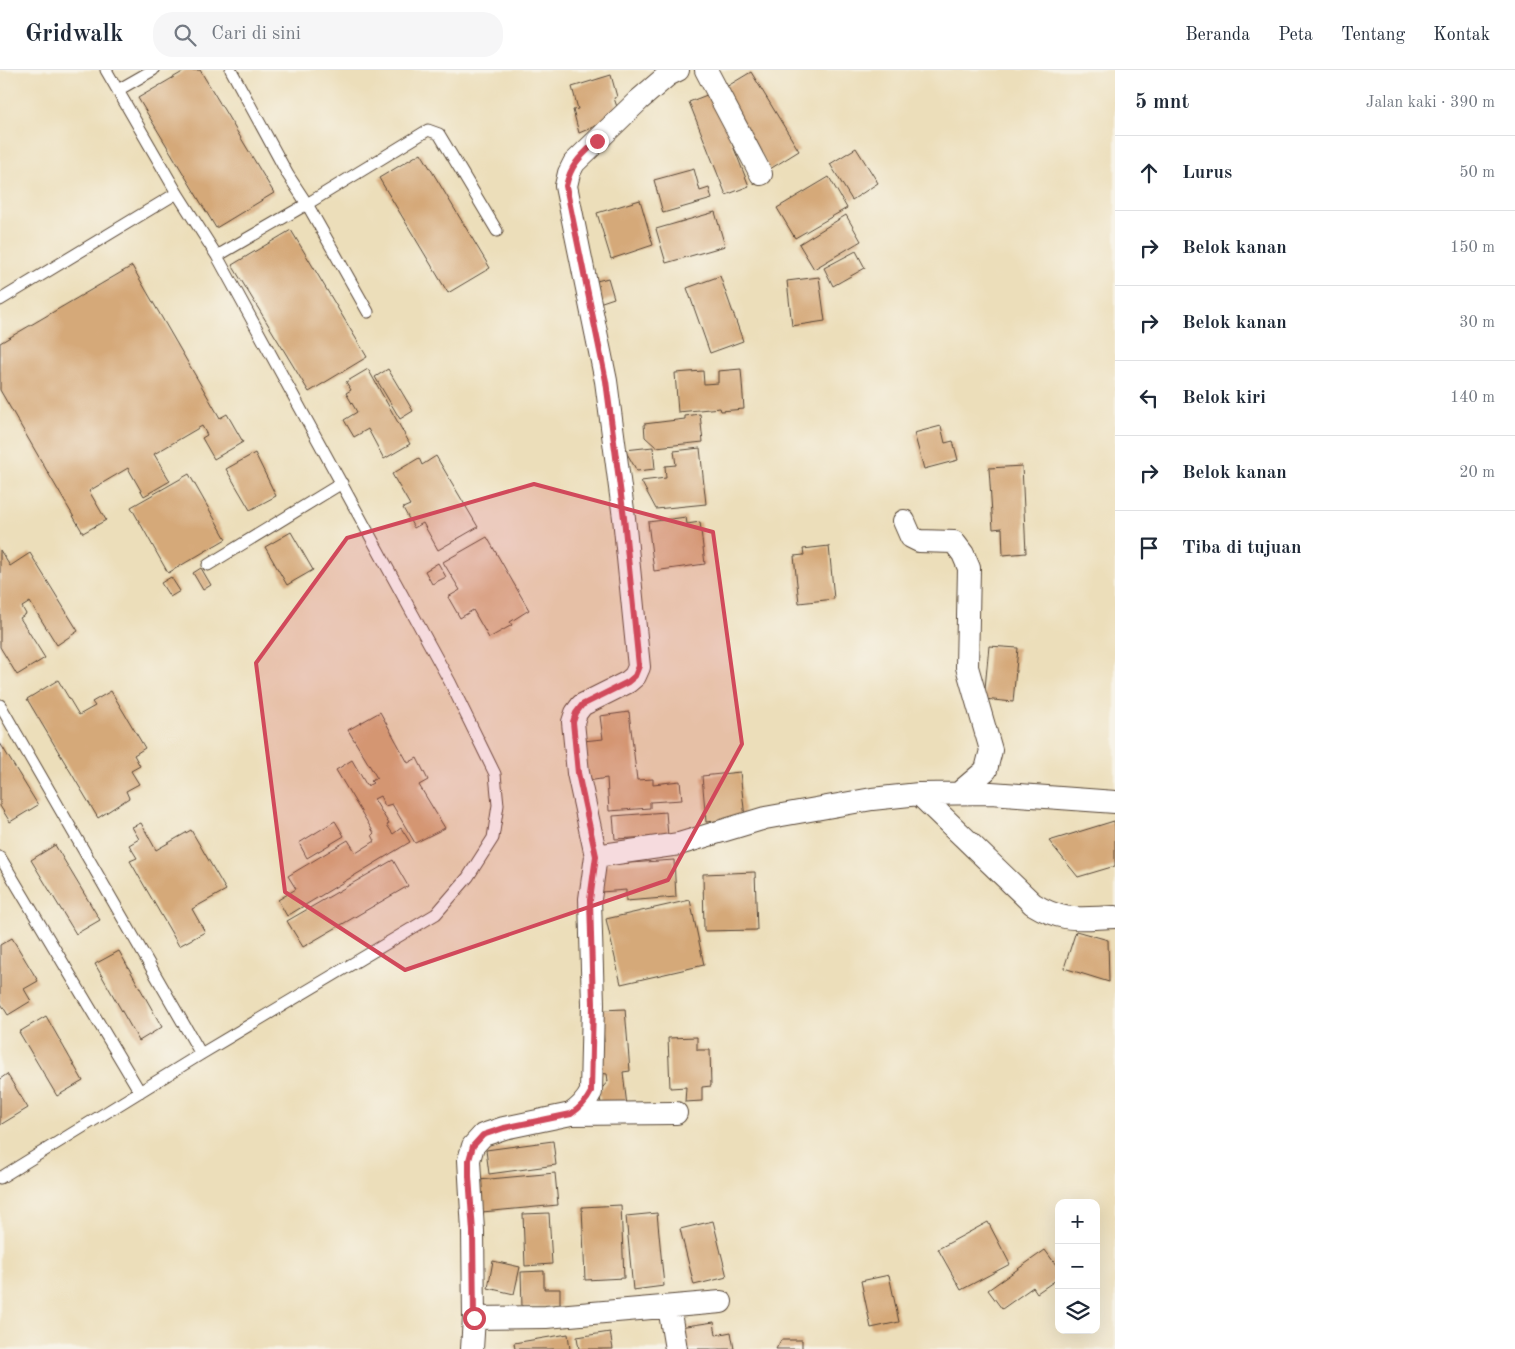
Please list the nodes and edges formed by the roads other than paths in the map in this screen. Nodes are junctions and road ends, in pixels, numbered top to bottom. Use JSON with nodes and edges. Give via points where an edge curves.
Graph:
{"nodes":[{"id":1,"x":106,"y":70,"type":"edge"},
{"id":2,"x":152,"y":70,"type":"edge"},
{"id":3,"x":231,"y":70,"type":"edge"},
{"id":4,"x":678,"y":70,"type":"edge"},
{"id":5,"x":706,"y":70,"type":"edge"},
{"id":6,"x":118,"y":90,"type":"junction"},
{"id":7,"x":760,"y":174,"type":"dead end"},
{"id":8,"x":177,"y":193,"type":"junction"},
{"id":9,"x":307,"y":204,"type":"junction"},
{"id":10,"x":498,"y":231,"type":"dead end"},
{"id":11,"x":217,"y":256,"type":"junction"},
{"id":12,"x":0,"y":300,"type":"edge"},
{"id":13,"x":368,"y":312,"type":"dead end"},
{"id":14,"x":342,"y":483,"type":"junction"},
{"id":15,"x":904,"y":521,"type":"dead end"},
{"id":16,"x":208,"y":565,"type":"dead end"},
{"id":17,"x":0,"y":705,"type":"edge"},
{"id":18,"x":960,"y":793,"type":"junction"},
{"id":19,"x":919,"y":794,"type":"junction"},
{"id":20,"x":1114,"y":803,"type":"edge"},
{"id":21,"x":596,"y":856,"type":"junction"},
{"id":22,"x":0,"y":857,"type":"edge"},
{"id":23,"x":1115,"y":917,"type":"edge"},
{"id":24,"x":201,"y":1054,"type":"junction"},
{"id":25,"x":140,"y":1092,"type":"junction"},
{"id":26,"x":676,"y":1113,"type":"dead end"},
{"id":27,"x":571,"y":1114,"type":"junction"},
{"id":28,"x":0,"y":1178,"type":"edge"},
{"id":29,"x":721,"y":1302,"type":"dead end"},
{"id":30,"x":669,"y":1307,"type":"junction"},
{"id":31,"x":474,"y":1318,"type":"junction"},
{"id":32,"x":472,"y":1349,"type":"edge"},
{"id":33,"x":676,"y":1349,"type":"edge"}],
"edges":[{"from":1,"to":6,"type":"lane"},
{"from":2,"to":6,"type":"lane"},
{"from":3,"to":9,"type":"lane"},
{"from":4,"to":21,"type":"street","via":[[639,100],[574,163],[566,186],[606,381],[639,666],[628,682],[582,705],[573,722],[578,773]]},
{"from":5,"to":7,"type":"street"},
{"from":6,"to":8,"type":"lane"},
{"from":8,"to":11,"type":"lane"},
{"from":8,"to":12,"type":"lane"},
{"from":9,"to":10,"type":"lane","via":[[428,130],[439,134]]},
{"from":9,"to":11,"type":"lane"},
{"from":9,"to":13,"type":"lane"},
{"from":11,"to":14,"type":"lane"},
{"from":14,"to":16,"type":"lane"},
{"from":14,"to":24,"type":"lane","via":[[450,682],[495,774],[498,805],[493,838],[468,877],[436,914]]},
{"from":15,"to":18,"type":"street","via":[[911,536],[919,541],[954,542],[969,568],[967,667],[991,750],[986,770]]},
{"from":17,"to":24,"type":"lane"},
{"from":18,"to":19,"type":"street"},
{"from":18,"to":20,"type":"street"},
{"from":19,"to":21,"type":"street","via":[[765,818],[679,844]]},
{"from":19,"to":23,"type":"street","via":[[1033,904],[1048,914],[1068,919]]},
{"from":21,"to":27,"type":"street","via":[[590,900],[592,1085],[587,1100]]},
{"from":22,"to":25,"type":"lane"},
{"from":24,"to":25,"type":"lane"},
{"from":25,"to":28,"type":"lane"},
{"from":26,"to":27,"type":"street"},
{"from":27,"to":31,"type":"street","via":[[504,1128],[483,1135],[473,1146],[469,1176]]},
{"from":29,"to":30,"type":"street"},
{"from":30,"to":31,"type":"street","via":[[546,1317]]},
{"from":30,"to":33,"type":"street"},
{"from":31,"to":32,"type":"street"}]}
